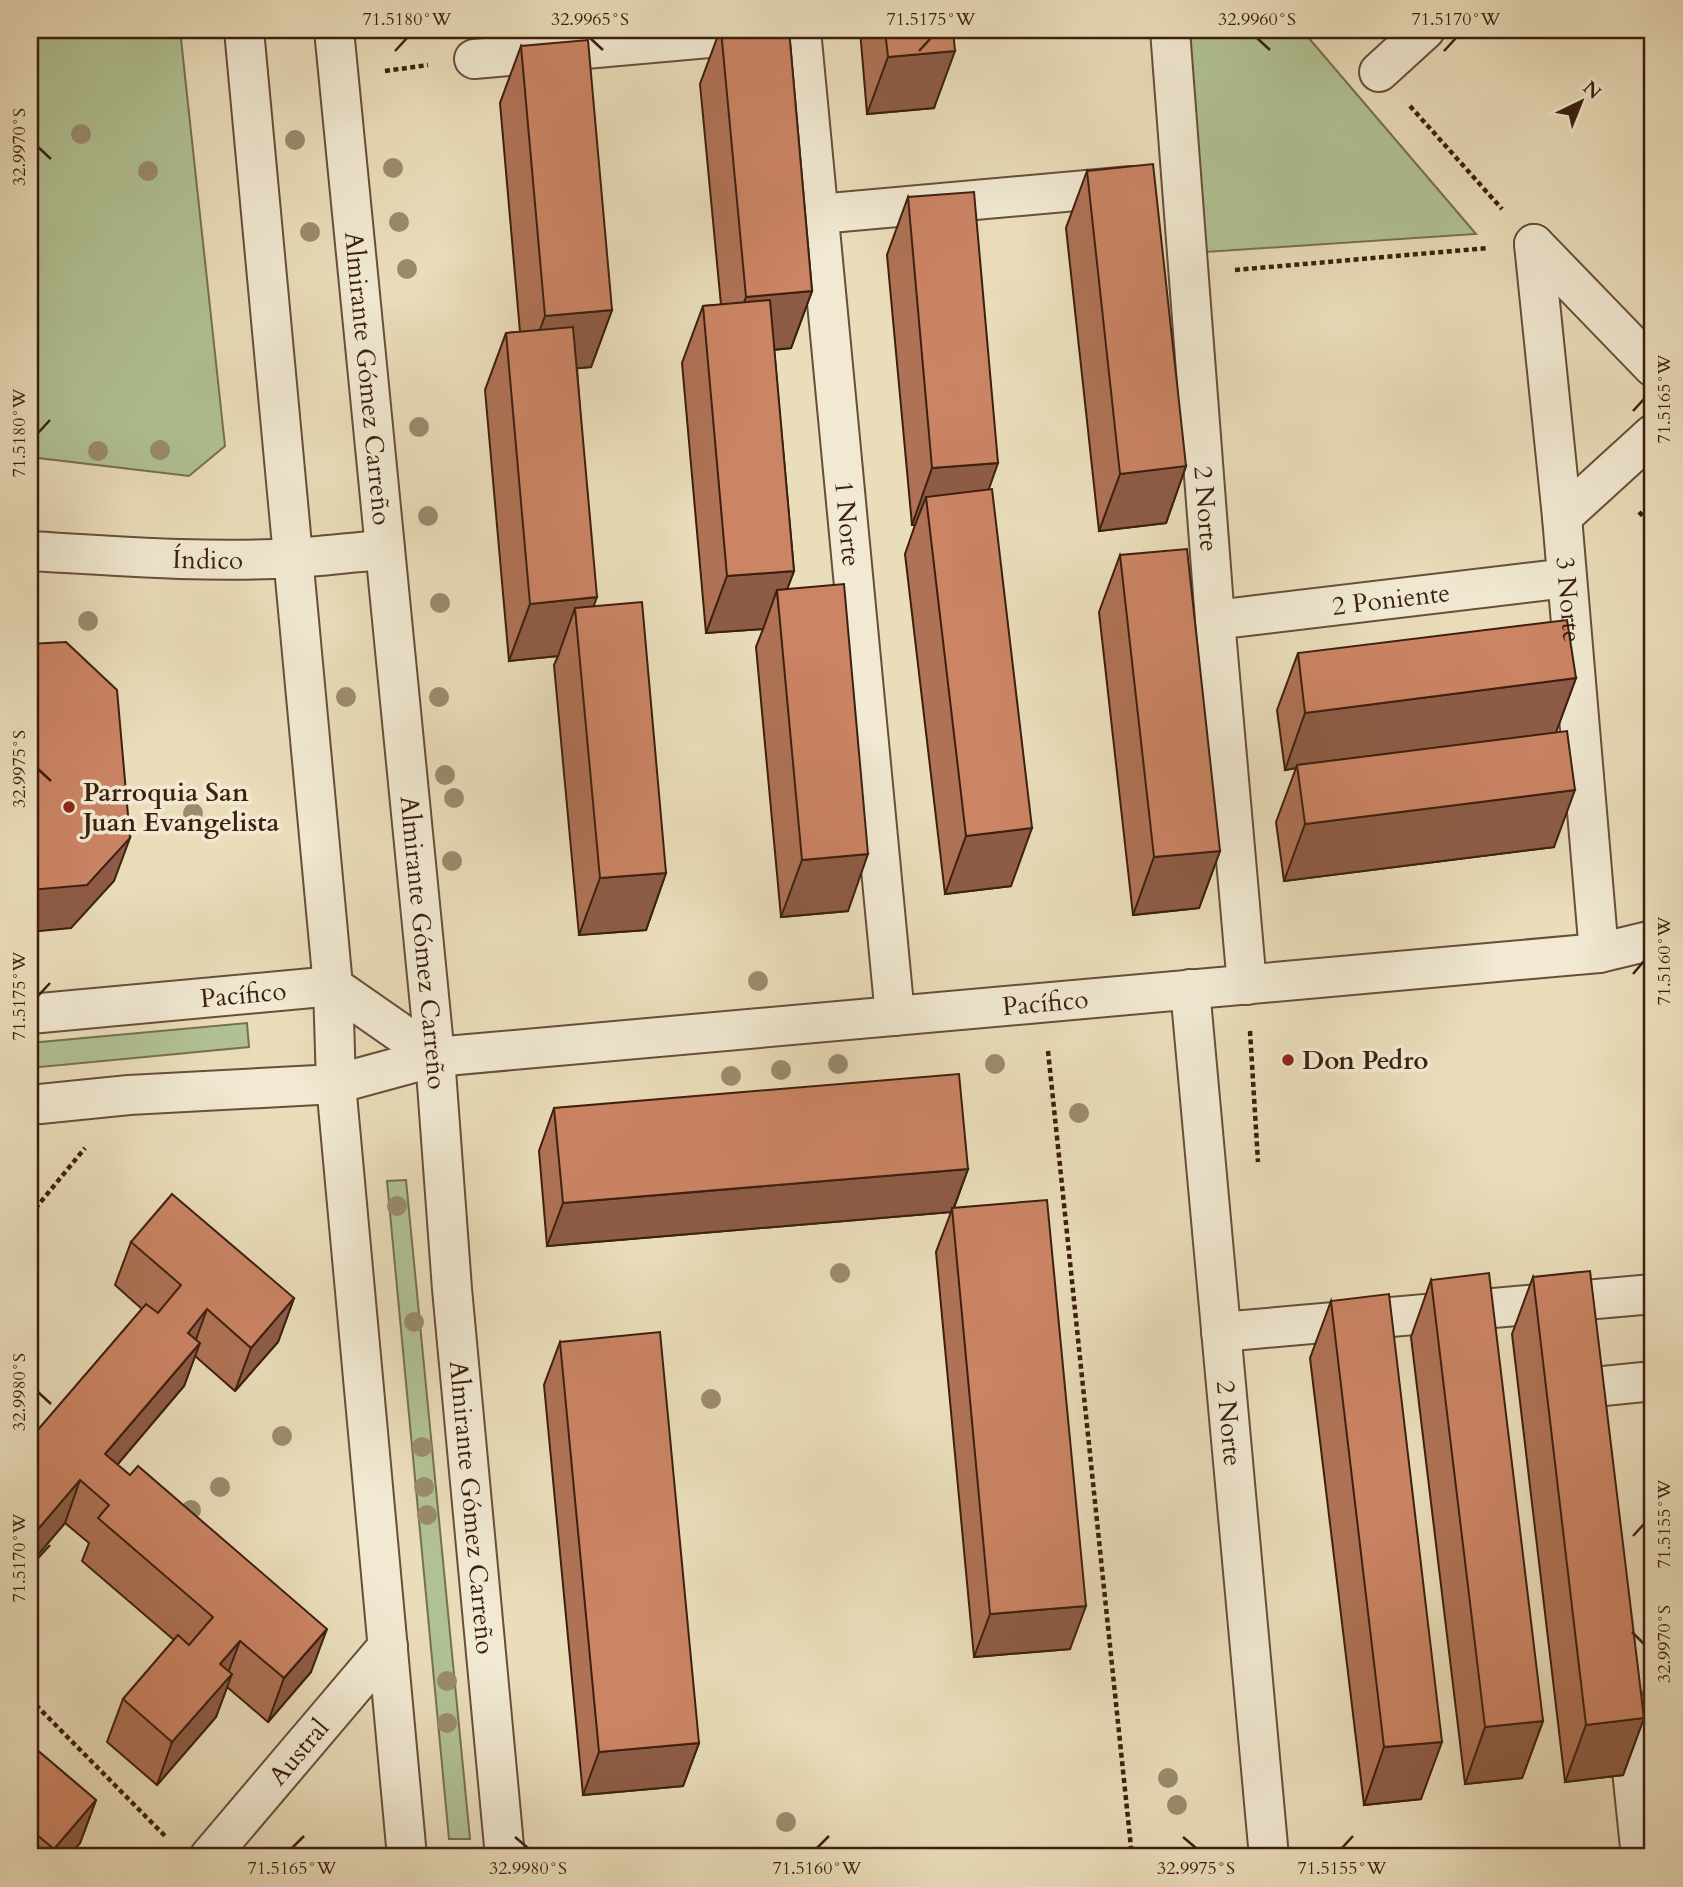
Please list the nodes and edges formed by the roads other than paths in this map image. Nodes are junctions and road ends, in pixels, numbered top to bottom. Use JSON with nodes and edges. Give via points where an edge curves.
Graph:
{"nodes":[{"id":1,"x":244,"y":30,"type":"edge"},
{"id":2,"x":334,"y":30,"type":"edge"},
{"id":3,"x":801,"y":30,"type":"edge"},
{"id":4,"x":1170,"y":30,"type":"edge"},
{"id":5,"x":1425,"y":30,"type":"edge"},
{"id":6,"x":474,"y":59,"type":"road end"},
{"id":7,"x":1379,"y":72,"type":"road end"},
{"id":8,"x":1182,"y":181,"type":"junction"},
{"id":9,"x":818,"y":214,"type":"junction"},
{"id":10,"x":1653,"y":367,"type":"edge"},
{"id":11,"x":1653,"y":434,"type":"edge"},
{"id":12,"x":1562,"y":517,"type":"junction"},
{"id":13,"x":385,"y":550,"type":"junction"},
{"id":14,"x":30,"y":551,"type":"edge"},
{"id":15,"x":292,"y":558,"type":"junction"},
{"id":16,"x":1567,"y":578,"type":"junction"},
{"id":17,"x":1215,"y":620,"type":"junction"},
{"id":18,"x":1653,"y":940,"type":"edge"},
{"id":19,"x":1653,"y":947,"type":"edge"},
{"id":20,"x":1599,"y":953,"type":"junction"},
{"id":21,"x":1247,"y":985,"type":"junction"},
{"id":22,"x":333,"y":986,"type":"junction"},
{"id":23,"x":1190,"y":989,"type":"junction"},
{"id":24,"x":30,"y":1014,"type":"edge"},
{"id":25,"x":895,"y":1016,"type":"junction"},
{"id":26,"x":435,"y":1057,"type":"junction"},
{"id":27,"x":336,"y":1084,"type":"junction"},
{"id":28,"x":30,"y":1105,"type":"edge"},
{"id":29,"x":1653,"y":1294,"type":"edge"},
{"id":30,"x":1585,"y":1300,"type":"junction"},
{"id":31,"x":1221,"y":1332,"type":"junction"},
{"id":32,"x":1653,"y":1381,"type":"edge"},
{"id":33,"x":388,"y":1646,"type":"junction"},
{"id":34,"x":1621,"y":1664,"type":"edge"},
{"id":35,"x":193,"y":1852,"type":"edge"},
{"id":36,"x":407,"y":1857,"type":"edge"},
{"id":37,"x":505,"y":1857,"type":"edge"},
{"id":38,"x":1269,"y":1857,"type":"edge"},
{"id":39,"x":1641,"y":1857,"type":"edge"}],
"edges":[{"from":1,"to":15,"type":"street"},
{"from":2,"to":13,"type":"street","name":"Almirante Gómez Carreño"},
{"from":3,"to":6,"type":"street"},
{"from":3,"to":9,"type":"street","name":"1 Norte"},
{"from":4,"to":8,"type":"street","name":"2 Norte"},
{"from":5,"to":7,"type":"street"},
{"from":8,"to":9,"type":"street"},
{"from":8,"to":17,"type":"street","name":"2 Norte"},
{"from":9,"to":25,"type":"street","name":"1 Norte"},
{"from":10,"to":12,"type":"street","name":"3 Norte","via":[[1534,244]]},
{"from":11,"to":12,"type":"street"},
{"from":12,"to":16,"type":"street","name":"3 Norte"},
{"from":13,"to":15,"type":"street","name":"Índico"},
{"from":13,"to":26,"type":"street","name":"Almirante Gómez Carreño"},
{"from":14,"to":15,"type":"street","name":"Índico","via":[[180,559]]},
{"from":15,"to":22,"type":"street"},
{"from":16,"to":17,"type":"street","name":"2 Poniente"},
{"from":16,"to":20,"type":"street","name":"3 Norte"},
{"from":17,"to":21,"type":"street","name":"2 Norte"},
{"from":18,"to":19,"type":"street"},
{"from":18,"to":20,"type":"street","name":"Pacífico"},
{"from":20,"to":21,"type":"street","name":"Pacífico"},
{"from":21,"to":23,"type":"street","name":"Pacífico"},
{"from":22,"to":24,"type":"street","name":"Pacífico"},
{"from":22,"to":26,"type":"street"},
{"from":22,"to":27,"type":"street"},
{"from":23,"to":25,"type":"street","name":"Pacífico"},
{"from":23,"to":31,"type":"street","name":"2 Norte"},
{"from":25,"to":26,"type":"street","name":"Pacífico"},
{"from":26,"to":27,"type":"street","name":"Pacífico"},
{"from":26,"to":37,"type":"street","name":"Almirante Gómez Carreño"},
{"from":27,"to":28,"type":"street","name":"Pacífico"},
{"from":27,"to":33,"type":"street"},
{"from":29,"to":30,"type":"street"},
{"from":30,"to":31,"type":"street"},
{"from":30,"to":32,"type":"street","via":[[1595,1401]]},
{"from":31,"to":38,"type":"street","name":"2 Norte"},
{"from":33,"to":35,"type":"street","name":"Austral"},
{"from":33,"to":36,"type":"street"},
{"from":34,"to":39,"type":"street"}]}
